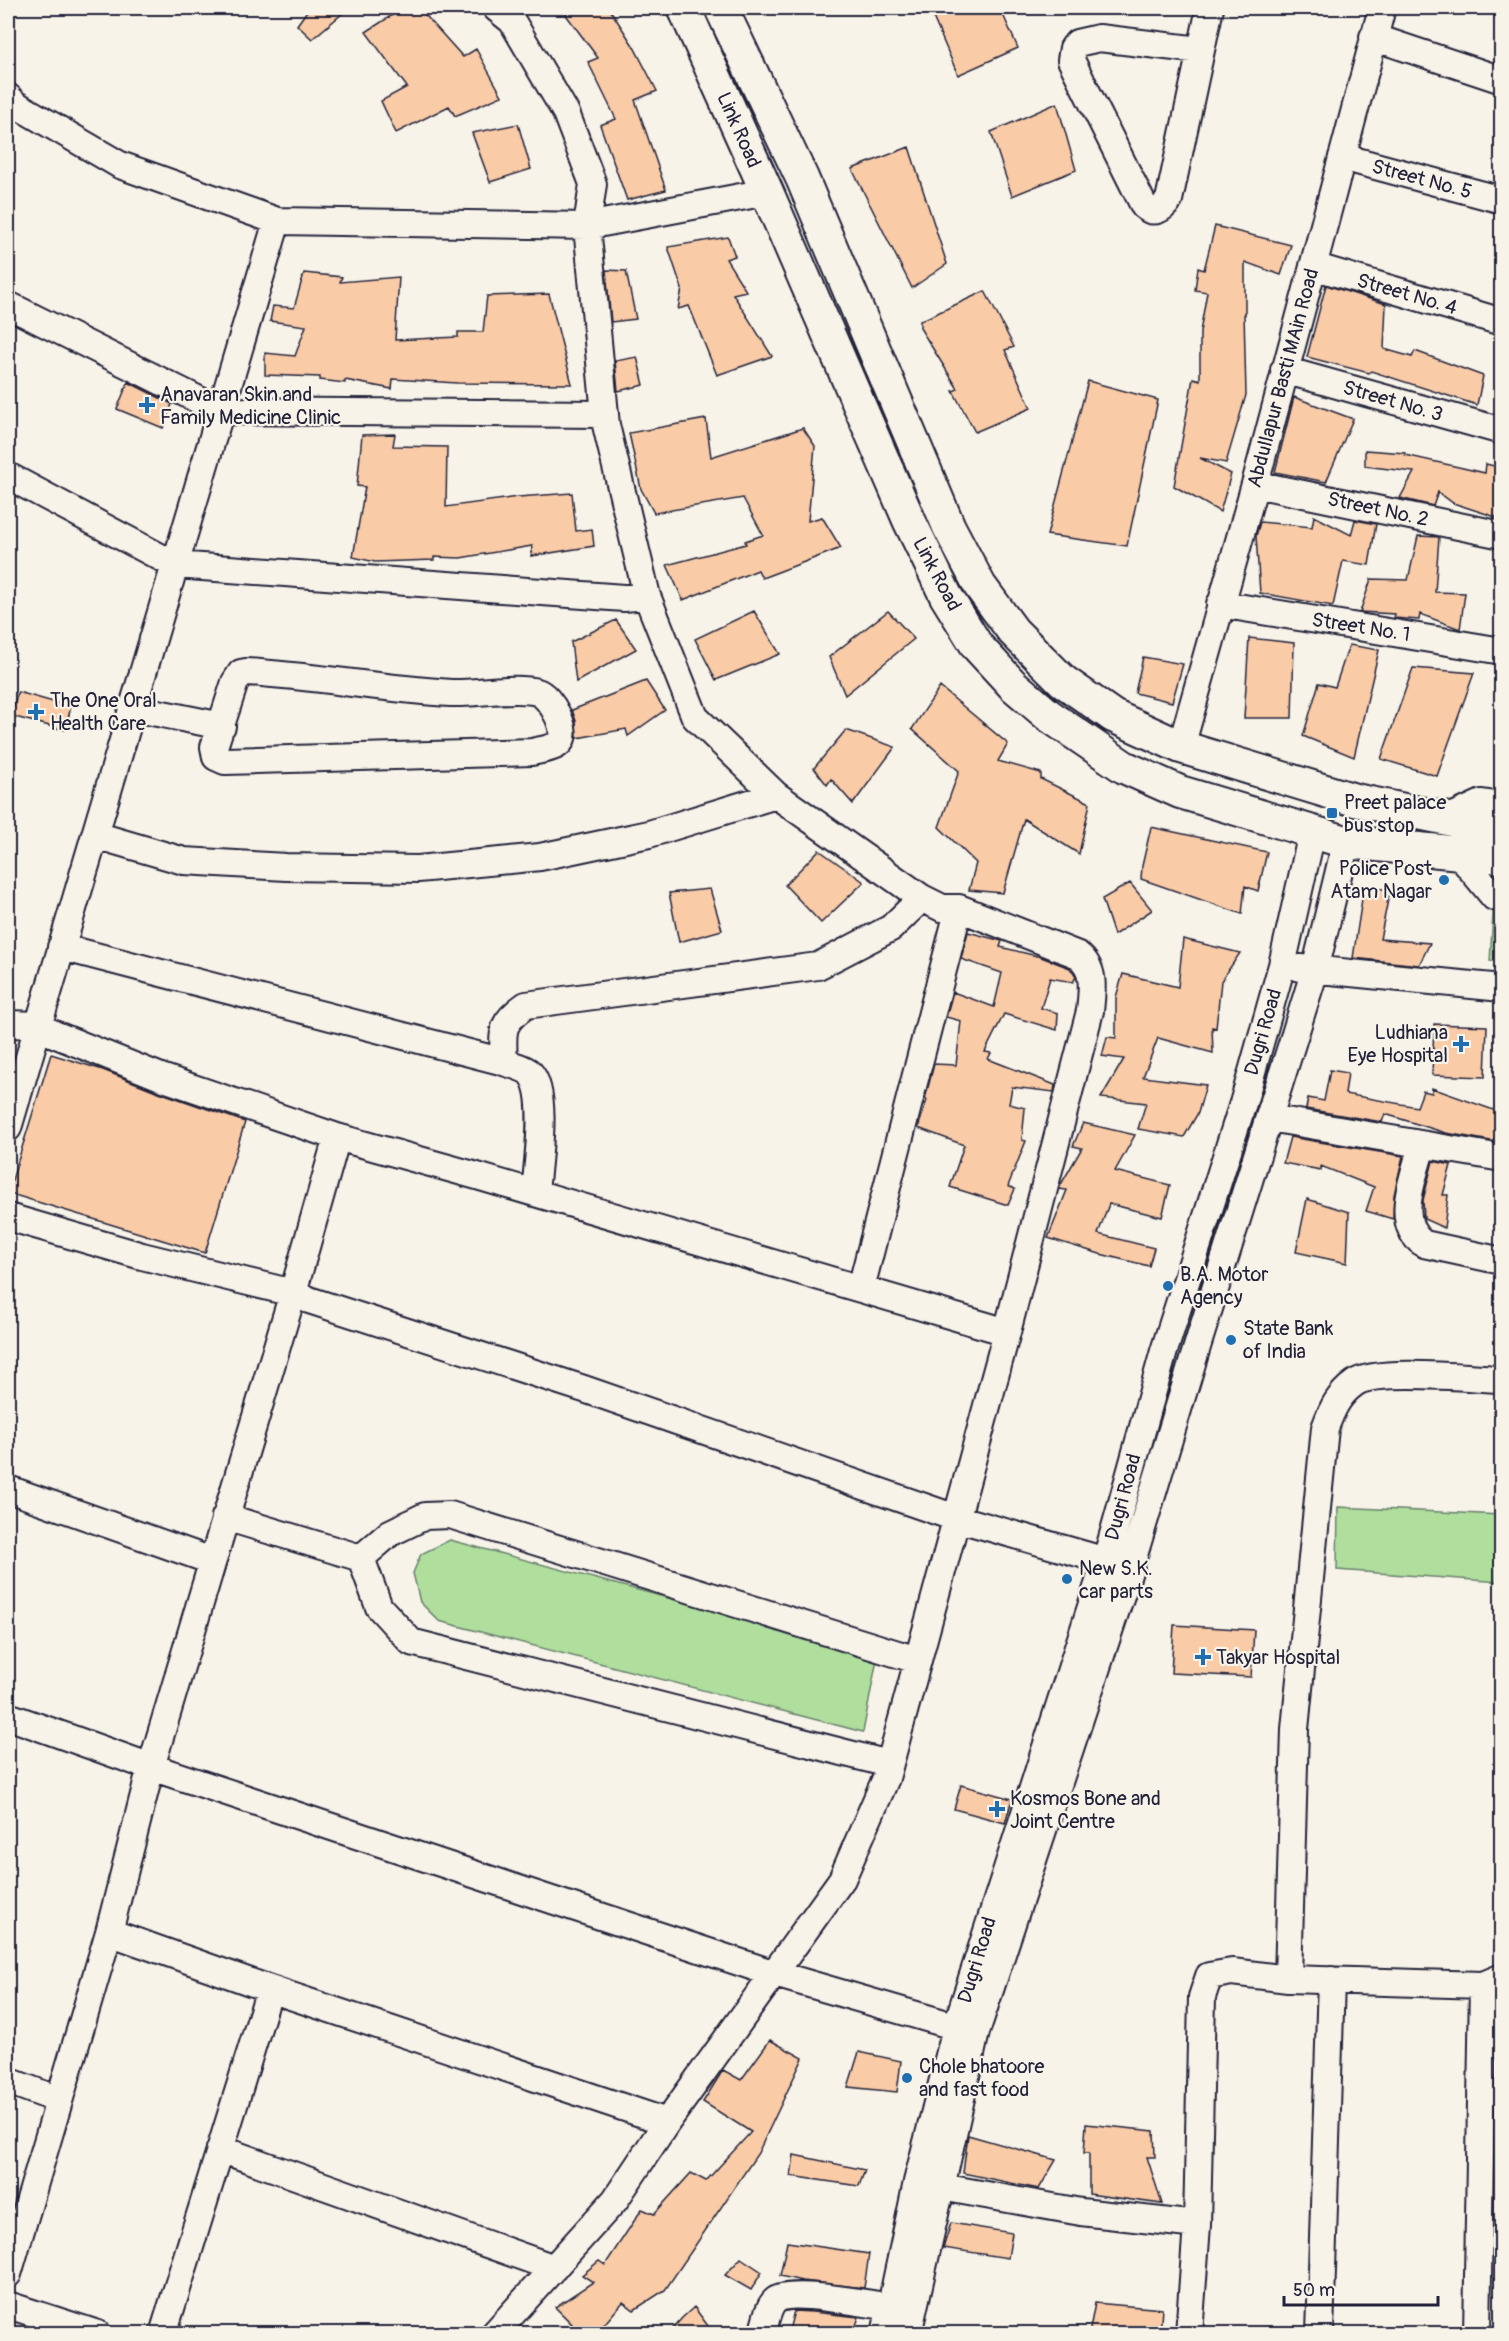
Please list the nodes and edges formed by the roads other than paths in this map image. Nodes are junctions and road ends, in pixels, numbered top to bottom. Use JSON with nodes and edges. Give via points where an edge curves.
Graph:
{"nodes":[{"id":1,"x":496,"y":8,"type":"edge"},
{"id":2,"x":684,"y":8,"type":"edge"},
{"id":3,"x":722,"y":8,"type":"edge"},
{"id":4,"x":1210,"y":8,"type":"edge"},
{"id":5,"x":1382,"y":8,"type":"edge"},
{"id":6,"x":1373,"y":37,"type":"junction"},
{"id":7,"x":1200,"y":50,"type":"junction"},
{"id":8,"x":1502,"y":80,"type":"edge"},
{"id":9,"x":10,"y":104,"type":"edge"},
{"id":10,"x":1342,"y":157,"type":"junction"},
{"id":11,"x":767,"y":192,"type":"junction"},
{"id":12,"x":1502,"y":200,"type":"edge"},
{"id":13,"x":277,"y":220,"type":"junction"},
{"id":14,"x":587,"y":226,"type":"junction"},
{"id":15,"x":1312,"y":266,"type":"junction"},
{"id":16,"x":8,"y":305,"type":"edge"},
{"id":17,"x":1502,"y":322,"type":"edge"},
{"id":18,"x":1284,"y":370,"type":"junction"},
{"id":19,"x":221,"y":411,"type":"junction"},
{"id":20,"x":604,"y":414,"type":"junction"},
{"id":21,"x":1502,"y":431,"type":"edge"},
{"id":22,"x":8,"y":476,"type":"edge"},
{"id":23,"x":1255,"y":484,"type":"junction"},
{"id":24,"x":1502,"y":535,"type":"edge"},
{"id":25,"x":175,"y":565,"type":"junction"},
{"id":26,"x":647,"y":596,"type":"junction"},
{"id":27,"x":1220,"y":604,"type":"junction"},
{"id":28,"x":1502,"y":651,"type":"edge"},
{"id":29,"x":133,"y":708,"type":"junction"},
{"id":30,"x":222,"y":726,"type":"junction"},
{"id":31,"x":1181,"y":747,"type":"junction"},
{"id":32,"x":776,"y":795,"type":"junction"},
{"id":33,"x":1312,"y":833,"type":"junction"},
{"id":34,"x":95,"y":835,"type":"junction"},
{"id":35,"x":1497,"y":835,"type":"edge"},
{"id":36,"x":1346,"y":842,"type":"junction"},
{"id":37,"x":1457,"y":852,"type":"junction"},
{"id":38,"x":922,"y":898,"type":"junction"},
{"id":39,"x":1502,"y":898,"type":"edge"},
{"id":40,"x":959,"y":908,"type":"junction"},
{"id":41,"x":62,"y":947,"type":"junction"},
{"id":42,"x":1282,"y":965,"type":"junction"},
{"id":43,"x":1316,"y":970,"type":"junction"},
{"id":44,"x":1502,"y":988,"type":"edge"},
{"id":45,"x":8,"y":1024,"type":"edge"},
{"id":46,"x":38,"y":1025,"type":"junction"},
{"id":47,"x":504,"y":1062,"type":"junction"},
{"id":48,"x":1269,"y":1118,"type":"junction"},
{"id":49,"x":8,"y":1128,"type":"edge"},
{"id":50,"x":337,"y":1137,"type":"junction"},
{"id":51,"x":1422,"y":1145,"type":"junction"},
{"id":52,"x":1502,"y":1158,"type":"edge"},
{"id":53,"x":535,"y":1193,"type":"junction"},
{"id":54,"x":8,"y":1217,"type":"edge"},
{"id":55,"x":1502,"y":1261,"type":"edge"},
{"id":56,"x":861,"y":1288,"type":"junction"},
{"id":57,"x":293,"y":1293,"type":"junction"},
{"id":58,"x":1007,"y":1332,"type":"junction"},
{"id":59,"x":1502,"y":1379,"type":"edge"},
{"id":60,"x":8,"y":1489,"type":"edge"},
{"id":61,"x":225,"y":1517,"type":"junction"},
{"id":62,"x":956,"y":1518,"type":"junction"},
{"id":63,"x":361,"y":1558,"type":"junction"},
{"id":64,"x":1106,"y":1560,"type":"junction"},
{"id":65,"x":212,"y":1561,"type":"junction"},
{"id":66,"x":1130,"y":1568,"type":"junction"},
{"id":67,"x":917,"y":1660,"type":"junction"},
{"id":68,"x":8,"y":1716,"type":"edge"},
{"id":69,"x":889,"y":1764,"type":"junction"},
{"id":70,"x":151,"y":1767,"type":"junction"},
{"id":71,"x":109,"y":1932,"type":"junction"},
{"id":72,"x":775,"y":1974,"type":"junction"},
{"id":73,"x":1288,"y":1978,"type":"junction"},
{"id":74,"x":1331,"y":1980,"type":"junction"},
{"id":75,"x":1492,"y":1981,"type":"edge"},
{"id":76,"x":270,"y":1989,"type":"junction"},
{"id":77,"x":966,"y":2030,"type":"junction"},
{"id":78,"x":8,"y":2081,"type":"edge"},
{"id":79,"x":59,"y":2100,"type":"junction"},
{"id":80,"x":667,"y":2122,"type":"junction"},
{"id":81,"x":220,"y":2149,"type":"junction"},
{"id":82,"x":941,"y":2187,"type":"junction"},
{"id":83,"x":1197,"y":2225,"type":"junction"},
{"id":84,"x":554,"y":2268,"type":"junction"},
{"id":85,"x":8,"y":2274,"type":"edge"},
{"id":86,"x":8,"y":2305,"type":"edge"},
{"id":87,"x":891,"y":2307,"type":"junction"},
{"id":88,"x":98,"y":2334,"type":"edge"},
{"id":89,"x":163,"y":2334,"type":"edge"},
{"id":90,"x":494,"y":2334,"type":"edge"},
{"id":91,"x":762,"y":2334,"type":"edge"},
{"id":92,"x":885,"y":2334,"type":"edge"},
{"id":93,"x":908,"y":2334,"type":"edge"},
{"id":94,"x":1189,"y":2334,"type":"edge"},
{"id":95,"x":1320,"y":2334,"type":"edge"},
{"id":96,"x":1477,"y":2334,"type":"edge"}],
"edges":[{"from":1,"to":14,"type":"street","via":[[512,21],[566,113],[593,184]]},
{"from":2,"to":11,"type":"main road","name":"Link Road"},
{"from":3,"to":31,"type":"main road","name":"Link Road","via":[[802,178],[949,526],[980,586],[1013,631],[1063,681],[1113,716]]},
{"from":4,"to":7,"type":"street"},
{"from":5,"to":6,"type":"street","name":"Abdullapur Basti MAin Road"},
{"from":6,"to":8,"type":"street"},
{"from":6,"to":10,"type":"street","name":"Abdullapur Basti MAin Road"},
{"from":7,"to":7,"type":"street","via":[[1169,200],[1160,209],[1149,210],[1071,60],[1073,48],[1099,38]]},
{"from":9,"to":13,"type":"street","via":[[120,165]]},
{"from":10,"to":12,"type":"street","name":"Street No. 5"},
{"from":10,"to":15,"type":"street","name":"Abdullapur Basti MAin Road"},
{"from":11,"to":14,"type":"street"},
{"from":11,"to":33,"type":"main road","name":"Link Road","via":[[909,520],[946,596],[977,646],[1048,715],[1124,767],[1180,792]]},
{"from":13,"to":14,"type":"street"},
{"from":13,"to":19,"type":"street"},
{"from":14,"to":20,"type":"street"},
{"from":15,"to":17,"type":"street","name":"Street No. 4"},
{"from":15,"to":18,"type":"street","name":"Abdullapur Basti MAin Road"},
{"from":16,"to":19,"type":"street"},
{"from":18,"to":21,"type":"street","name":"Street No. 3"},
{"from":18,"to":23,"type":"street","name":"Abdullapur Basti MAin Road"},
{"from":19,"to":20,"type":"street"},
{"from":19,"to":25,"type":"street"},
{"from":20,"to":26,"type":"street"},
{"from":22,"to":25,"type":"street"},
{"from":23,"to":24,"type":"street","name":"Street No. 2"},
{"from":23,"to":27,"type":"street","name":"Abdullapur Basti MAin Road"},
{"from":25,"to":26,"type":"street","via":[[624,598]]},
{"from":25,"to":29,"type":"street"},
{"from":26,"to":32,"type":"street","via":[[694,717]]},
{"from":27,"to":28,"type":"street","name":"Street No. 1"},
{"from":27,"to":31,"type":"street","name":"Abdullapur Basti MAin Road"},
{"from":29,"to":30,"type":"street"},
{"from":29,"to":34,"type":"street"},
{"from":30,"to":30,"type":"street","via":[[235,682],[246,672],[413,691],[534,691],[547,698],[564,732],[560,743],[532,752],[225,761],[214,752]]},
{"from":31,"to":35,"type":"main road","name":"Link Road","via":[[1355,800],[1447,819]]},
{"from":32,"to":34,"type":"street","via":[[650,834],[540,857],[418,869],[184,861]]},
{"from":32,"to":38,"type":"street"},
{"from":33,"to":36,"type":"main road","name":"Link Road"},
{"from":33,"to":42,"type":"street","name":"Dugri Road"},
{"from":34,"to":41,"type":"street"},
{"from":35,"to":37,"type":"main road","name":"Link Road"},
{"from":36,"to":37,"type":"main road","name":"Link Road"},
{"from":36,"to":43,"type":"street","name":"Dugri Road"},
{"from":37,"to":39,"type":"street","via":[[1494,897]]},
{"from":38,"to":40,"type":"street","via":[[942,908]]},
{"from":38,"to":47,"type":"street","via":[[891,928],[818,966],[526,1005],[510,1017],[503,1032]]},
{"from":40,"to":56,"type":"street"},
{"from":40,"to":58,"type":"street","via":[[1078,955],[1087,962],[1092,975],[1090,1011]]},
{"from":41,"to":46,"type":"street"},
{"from":41,"to":47,"type":"street"},
{"from":42,"to":43,"type":"street"},
{"from":42,"to":64,"type":"street","name":"Dugri Road","via":[[1244,1100],[1164,1351]]},
{"from":43,"to":44,"type":"street"},
{"from":43,"to":48,"type":"street","name":"Dugri Road"},
{"from":45,"to":46,"type":"street"},
{"from":46,"to":49,"type":"street"},
{"from":46,"to":50,"type":"street","via":[[161,1077]]},
{"from":47,"to":53,"type":"street","via":[[529,1072],[539,1094]]},
{"from":48,"to":51,"type":"street"},
{"from":48,"to":66,"type":"street","name":"Dugri Road"},
{"from":50,"to":53,"type":"street"},
{"from":50,"to":57,"type":"street"},
{"from":51,"to":52,"type":"street"},
{"from":51,"to":55,"type":"street","via":[[1407,1206],[1414,1238],[1424,1244]]},
{"from":53,"to":56,"type":"street"},
{"from":54,"to":57,"type":"street","via":[[142,1256]]},
{"from":56,"to":58,"type":"street"},
{"from":57,"to":61,"type":"street"},
{"from":57,"to":62,"type":"street"},
{"from":58,"to":62,"type":"street"},
{"from":59,"to":73,"type":"street","via":[[1380,1375],[1356,1381],[1336,1399],[1325,1428],[1295,1729]]},
{"from":60,"to":65,"type":"street"},
{"from":61,"to":63,"type":"street"},
{"from":61,"to":65,"type":"street"},
{"from":62,"to":64,"type":"street"},
{"from":62,"to":67,"type":"street"},
{"from":63,"to":67,"type":"street","via":[[390,1533],[425,1516],[450,1515]]},
{"from":63,"to":69,"type":"street","via":[[379,1607],[411,1642]]},
{"from":64,"to":66,"type":"street"},
{"from":64,"to":77,"type":"street","name":"Dugri Road"},
{"from":65,"to":70,"type":"street"},
{"from":66,"to":77,"type":"street","name":"Dugri Road"},
{"from":67,"to":69,"type":"street"},
{"from":68,"to":70,"type":"street"},
{"from":69,"to":72,"type":"street","via":[[842,1879]]},
{"from":70,"to":71,"type":"street"},
{"from":70,"to":72,"type":"street"},
{"from":71,"to":76,"type":"street"},
{"from":71,"to":79,"type":"street"},
{"from":72,"to":77,"type":"street"},
{"from":72,"to":80,"type":"street"},
{"from":73,"to":74,"type":"street"},
{"from":73,"to":83,"type":"street","via":[[1232,1972],[1209,1976],[1202,1997]]},
{"from":74,"to":75,"type":"street"},
{"from":74,"to":95,"type":"street"},
{"from":75,"to":96,"type":"street"},
{"from":76,"to":80,"type":"street"},
{"from":76,"to":81,"type":"street"},
{"from":77,"to":82,"type":"street","name":"Dugri Road"},
{"from":77,"to":87,"type":"street","name":"Dugri Road","via":[[917,2182]]},
{"from":78,"to":79,"type":"street"},
{"from":79,"to":85,"type":"street"},
{"from":80,"to":84,"type":"street","via":[[615,2200]]},
{"from":81,"to":84,"type":"street"},
{"from":81,"to":89,"type":"street"},
{"from":82,"to":83,"type":"street","via":[[1081,2212]]},
{"from":82,"to":93,"type":"street","name":"Dugri Road"},
{"from":83,"to":94,"type":"street"},
{"from":84,"to":90,"type":"street"},
{"from":86,"to":88,"type":"street"},
{"from":87,"to":91,"type":"street","via":[[792,2294],[776,2299]]},
{"from":87,"to":92,"type":"street","name":"Dugri Road"}]}
